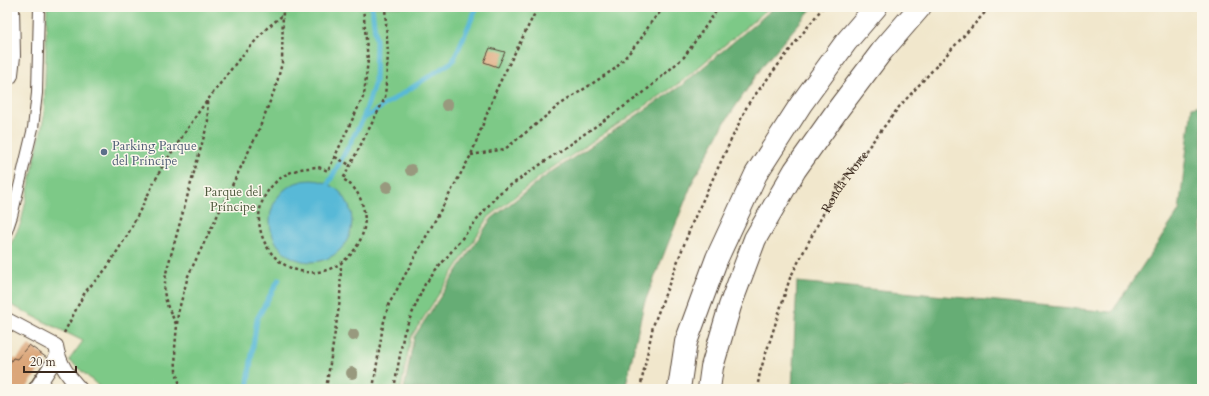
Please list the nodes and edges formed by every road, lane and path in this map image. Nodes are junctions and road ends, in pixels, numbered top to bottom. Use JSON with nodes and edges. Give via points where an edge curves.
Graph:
{"nodes":[{"id":1,"x":8,"y":7,"type":"edge"},
{"id":2,"x":40,"y":7,"type":"edge"},
{"id":3,"x":283,"y":7,"type":"edge"},
{"id":4,"x":363,"y":7,"type":"edge"},
{"id":5,"x":385,"y":7,"type":"edge"},
{"id":6,"x":538,"y":7,"type":"edge"},
{"id":7,"x":665,"y":7,"type":"edge"},
{"id":8,"x":719,"y":7,"type":"edge"},
{"id":9,"x":823,"y":7,"type":"edge"},
{"id":10,"x":876,"y":7,"type":"edge"},
{"id":11,"x":920,"y":7,"type":"edge"},
{"id":12,"x":990,"y":7,"type":"edge"},
{"id":13,"x":283,"y":15,"type":"junction"},
{"id":14,"x":7,"y":74,"type":"edge"},
{"id":15,"x":207,"y":101,"type":"junction"},
{"id":16,"x":471,"y":155,"type":"junction"},
{"id":17,"x":334,"y":157,"type":"junction"},
{"id":18,"x":350,"y":165,"type":"junction"},
{"id":19,"x":7,"y":231,"type":"edge"},
{"id":20,"x":341,"y":264,"type":"junction"},
{"id":21,"x":7,"y":320,"type":"edge"},
{"id":22,"x":177,"y":325,"type":"junction"},
{"id":23,"x":57,"y":351,"type":"junction"},
{"id":24,"x":36,"y":389,"type":"edge"},
{"id":25,"x":80,"y":389,"type":"edge"},
{"id":26,"x":181,"y":389,"type":"edge"},
{"id":27,"x":326,"y":389,"type":"edge"},
{"id":28,"x":373,"y":389,"type":"edge"},
{"id":29,"x":394,"y":389,"type":"edge"},
{"id":30,"x":640,"y":389,"type":"edge"},
{"id":31,"x":679,"y":389,"type":"edge"},
{"id":32,"x":709,"y":389,"type":"edge"},
{"id":33,"x":757,"y":389,"type":"edge"}],
"edges":[{"from":1,"to":14,"type":"main road"},
{"from":2,"to":19,"type":"street","via":[[33,128]]},
{"from":3,"to":13,"type":"path"},
{"from":4,"to":17,"type":"path","via":[[368,60],[364,95]]},
{"from":5,"to":18,"type":"path","via":[[388,54],[385,98]]},
{"from":6,"to":16,"type":"path","via":[[497,88]]},
{"from":7,"to":16,"type":"path","via":[[616,68],[558,106],[505,148]]},
{"from":8,"to":29,"type":"path","via":[[684,57],[642,94],[498,194],[425,284],[404,332]]},
{"from":9,"to":30,"type":"path","via":[[748,104],[693,220],[654,326]]},
{"from":10,"to":31,"type":"main road","via":[[846,42],[801,104],[756,174],[717,258],[686,342]]},
{"from":11,"to":32,"type":"main road","via":[[882,51],[795,170],[755,240],[730,306],[712,367]]},
{"from":12,"to":33,"type":"path","name":"Ronda Norte","via":[[899,107],[835,191],[790,278]]},
{"from":13,"to":15,"type":"path","via":[[267,28],[244,54]]},
{"from":13,"to":22,"type":"path","via":[[282,63],[276,86],[258,132],[188,276]]},
{"from":15,"to":22,"type":"path","via":[[208,122],[166,273],[164,292]]},
{"from":15,"to":23,"type":"path","via":[[162,167],[128,234],[106,269],[85,292]]},
{"from":16,"to":28,"type":"path","via":[[389,304],[383,325]]},
{"from":17,"to":18,"type":"path"},
{"from":17,"to":20,"type":"path","via":[[328,172],[317,167],[299,168],[274,183],[265,195],[259,213],[260,231],[268,250],[281,263],[298,271],[316,273]]},
{"from":18,"to":20,"type":"path","via":[[343,179],[352,184],[361,200],[365,218],[362,236],[355,251]]},
{"from":20,"to":27,"type":"path","via":[[340,300]]},
{"from":21,"to":23,"type":"street"},
{"from":22,"to":26,"type":"path","via":[[176,370]]},
{"from":23,"to":24,"type":"street"},
{"from":23,"to":25,"type":"street","via":[[68,377]]}]}
